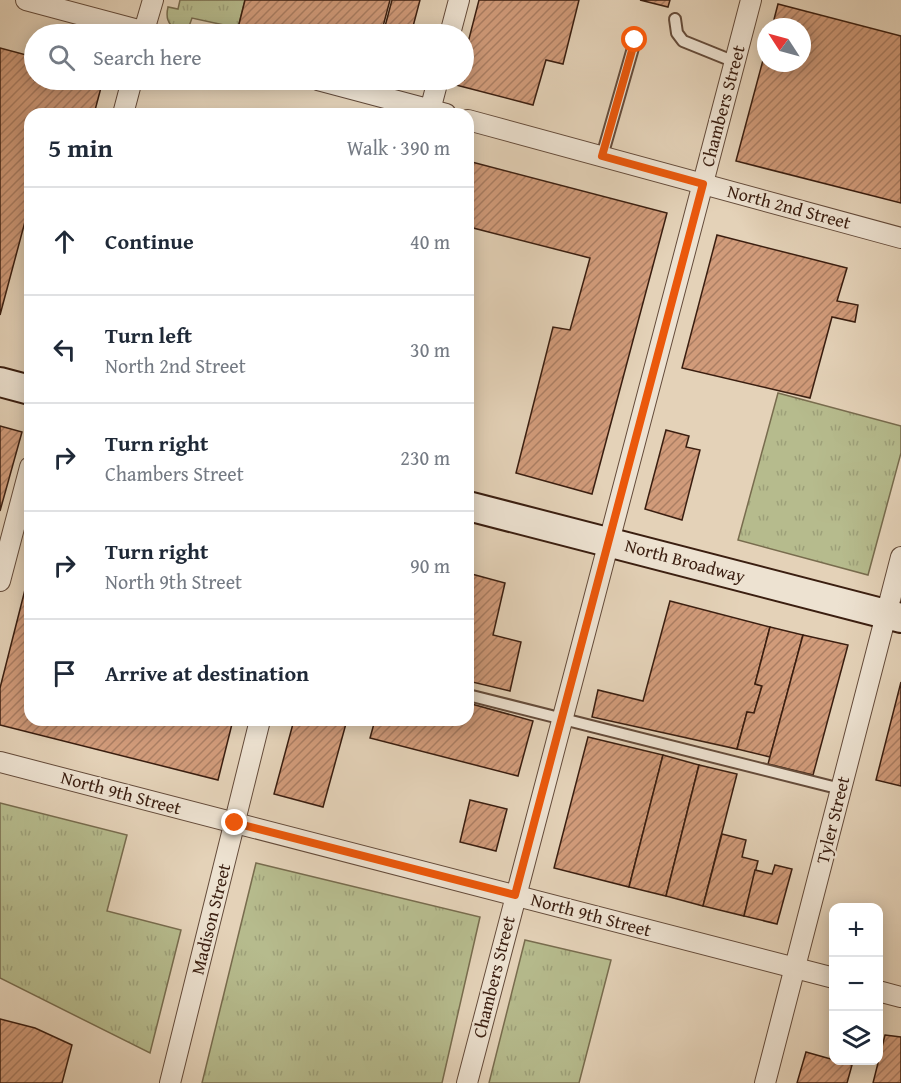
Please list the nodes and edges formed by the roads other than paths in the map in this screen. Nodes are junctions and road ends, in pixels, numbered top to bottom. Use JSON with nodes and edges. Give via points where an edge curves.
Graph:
{"nodes":[{"id":1,"x":26,"y":0,"type":"edge"},
{"id":2,"x":153,"y":0,"type":"edge"},
{"id":3,"x":459,"y":0,"type":"edge"},
{"id":4,"x":751,"y":0,"type":"edge"},
{"id":5,"x":675,"y":19,"type":"dead end"},
{"id":6,"x":111,"y":24,"type":"edge"},
{"id":7,"x":149,"y":24,"type":"edge"},
{"id":8,"x":453,"y":24,"type":"edge"},
{"id":9,"x":635,"y":40,"type":"dead end"},
{"id":10,"x":735,"y":62,"type":"junction"},
{"id":11,"x":129,"y":90,"type":"edge"},
{"id":12,"x":353,"y":90,"type":"edge"},
{"id":13,"x":437,"y":90,"type":"edge"},
{"id":14,"x":125,"y":108,"type":"edge"},
{"id":15,"x":417,"y":108,"type":"edge"},
{"id":16,"x":435,"y":108,"type":"edge"},
{"id":17,"x":474,"y":122,"type":"edge"},
{"id":18,"x":602,"y":156,"type":"junction"},
{"id":19,"x":703,"y":184,"type":"junction"},
{"id":20,"x":901,"y":238,"type":"edge"},
{"id":21,"x":0,"y":382,"type":"edge"},
{"id":22,"x":24,"y":388,"type":"edge"},
{"id":23,"x":24,"y":490,"type":"edge"},
{"id":24,"x":474,"y":508,"type":"edge"},
{"id":25,"x":608,"y":542,"type":"junction"},
{"id":26,"x":901,"y":557,"type":"edge"},
{"id":27,"x":0,"y":581,"type":"edge"},
{"id":28,"x":894,"y":616,"type":"edge"},
{"id":29,"x":474,"y":697,"type":"edge"},
{"id":30,"x":562,"y":720,"type":"junction"},
{"id":31,"x":259,"y":726,"type":"edge"},
{"id":32,"x":0,"y":762,"type":"edge"},
{"id":33,"x":840,"y":789,"type":"junction"},
{"id":34,"x":235,"y":823,"type":"junction"},
{"id":35,"x":515,"y":895,"type":"junction"},
{"id":36,"x":795,"y":968,"type":"junction"},
{"id":37,"x":829,"y":977,"type":"edge"},
{"id":38,"x":883,"y":992,"type":"edge"},
{"id":39,"x":901,"y":997,"type":"edge"},
{"id":40,"x":170,"y":1083,"type":"edge"},
{"id":41,"x":467,"y":1083,"type":"edge"},
{"id":42,"x":765,"y":1083,"type":"edge"}],
"edges":[{"from":1,"to":6,"type":"street"},
{"from":2,"to":7,"type":"street"},
{"from":3,"to":8,"type":"street"},
{"from":4,"to":10,"type":"street","name":"Chambers Street"},
{"from":5,"to":10,"type":"lane","via":[[683,41]]},
{"from":9,"to":18,"type":"lane"},
{"from":10,"to":19,"type":"street","name":"Chambers Street"},
{"from":11,"to":14,"type":"street"},
{"from":12,"to":15,"type":"street"},
{"from":13,"to":16,"type":"street"},
{"from":17,"to":18,"type":"street","name":"North 2nd Street"},
{"from":18,"to":19,"type":"street","name":"North 2nd Street"},
{"from":19,"to":20,"type":"street","name":"North 2nd Street"},
{"from":19,"to":25,"type":"street","name":"Chambers Street"},
{"from":21,"to":22,"type":"main road"},
{"from":23,"to":27,"type":"street"},
{"from":24,"to":25,"type":"main road","name":"North Broadway"},
{"from":25,"to":28,"type":"main road","name":"North Broadway"},
{"from":25,"to":30,"type":"street","name":"Chambers Street"},
{"from":26,"to":28,"type":"street","name":"Tyler Street"},
{"from":28,"to":33,"type":"street","name":"Tyler Street"},
{"from":29,"to":30,"type":"lane"},
{"from":30,"to":33,"type":"lane"},
{"from":30,"to":35,"type":"street","name":"Chambers Street"},
{"from":31,"to":34,"type":"street","name":"Madison Street"},
{"from":32,"to":34,"type":"street","name":"North 9th Street"},
{"from":33,"to":36,"type":"street","name":"Tyler Street"},
{"from":34,"to":35,"type":"street","name":"North 9th Street"},
{"from":34,"to":40,"type":"street","name":"Madison Street"},
{"from":35,"to":36,"type":"street","name":"North 9th Street"},
{"from":35,"to":41,"type":"street","name":"Chambers Street"},
{"from":36,"to":37,"type":"street","name":"North 9th Street"},
{"from":36,"to":42,"type":"street","name":"Tyler Street"},
{"from":38,"to":39,"type":"street"}]}
